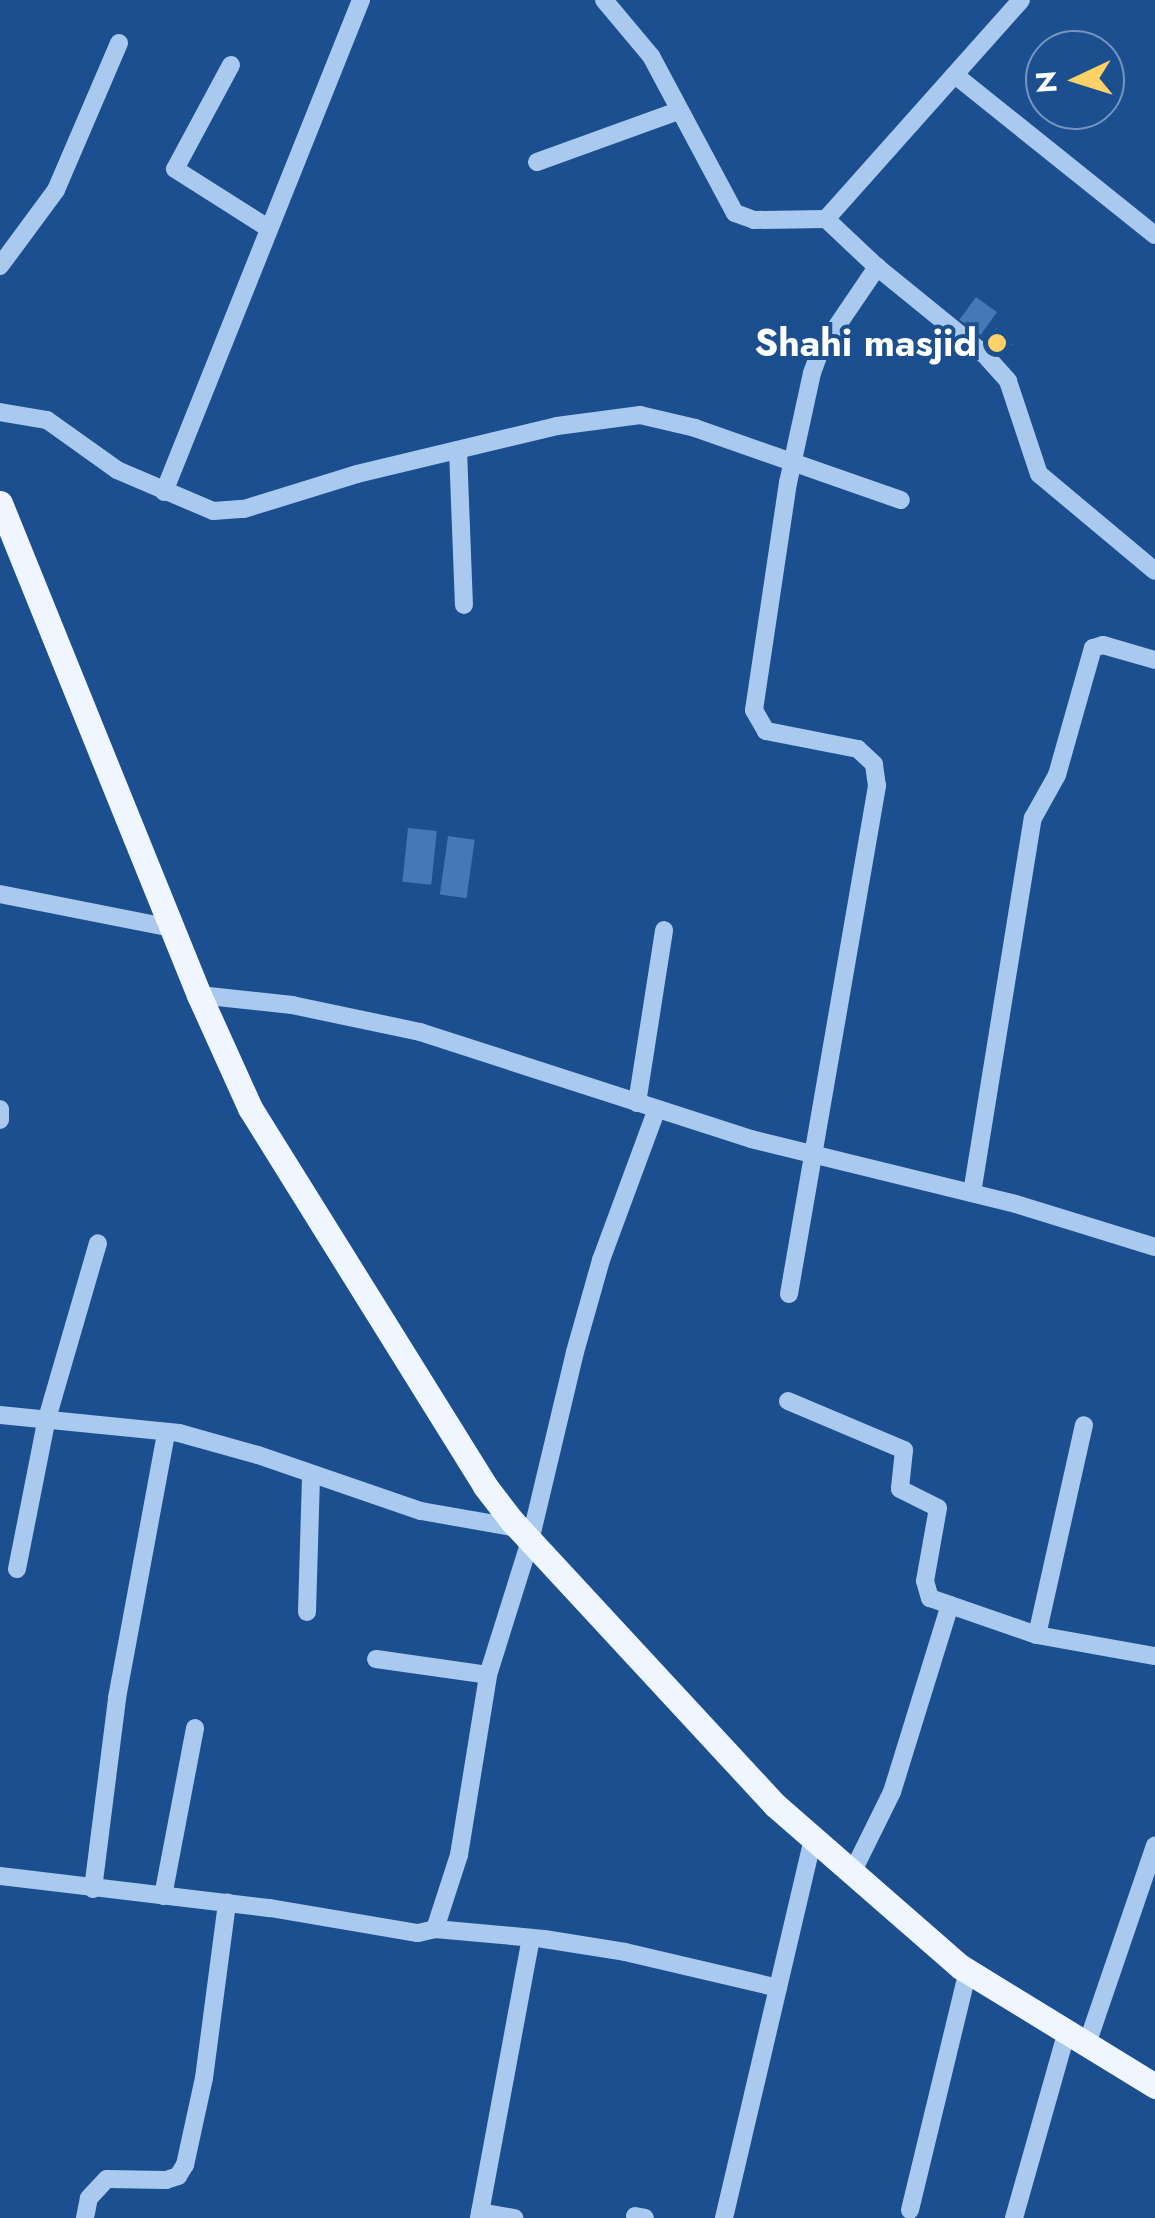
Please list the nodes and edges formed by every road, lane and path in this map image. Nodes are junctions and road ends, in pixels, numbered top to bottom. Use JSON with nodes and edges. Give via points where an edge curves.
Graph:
{"nodes":[{"id":1,"x":360,"y":0,"type":"edge"},
{"id":2,"x":604,"y":0,"type":"edge"},
{"id":3,"x":1021,"y":0,"type":"edge"},
{"id":4,"x":118,"y":43,"type":"dead end"},
{"id":5,"x":231,"y":65,"type":"dead end"},
{"id":6,"x":954,"y":75,"type":"junction"},
{"id":7,"x":678,"y":111,"type":"junction"},
{"id":8,"x":536,"y":162,"type":"dead end"},
{"id":9,"x":826,"y":219,"type":"junction"},
{"id":10,"x":268,"y":228,"type":"junction"},
{"id":11,"x":1155,"y":235,"type":"edge"},
{"id":12,"x":0,"y":266,"type":"edge"},
{"id":13,"x":877,"y":268,"type":"junction"},
{"id":14,"x":0,"y":412,"type":"edge"},
{"id":15,"x":458,"y":450,"type":"junction"},
{"id":16,"x":792,"y":465,"type":"junction"},
{"id":17,"x":164,"y":492,"type":"junction"},
{"id":18,"x":901,"y":500,"type":"dead end"},
{"id":19,"x":2,"y":509,"type":"edge"},
{"id":20,"x":1155,"y":571,"type":"edge"},
{"id":21,"x":464,"y":605,"type":"dead end"},
{"id":22,"x":1155,"y":660,"type":"edge"},
{"id":23,"x":0,"y":894,"type":"edge"},
{"id":24,"x":172,"y":928,"type":"junction"},
{"id":25,"x":664,"y":930,"type":"dead end"},
{"id":26,"x":199,"y":995,"type":"junction"},
{"id":27,"x":637,"y":1103,"type":"junction"},
{"id":28,"x":658,"y":1109,"type":"junction"},
{"id":29,"x":0,"y":1110,"type":"edge"},
{"id":30,"x":0,"y":1120,"type":"edge"},
{"id":31,"x":814,"y":1154,"type":"junction"},
{"id":32,"x":972,"y":1193,"type":"junction"},
{"id":33,"x":98,"y":1243,"type":"dead end"},
{"id":34,"x":1155,"y":1247,"type":"edge"},
{"id":35,"x":789,"y":1294,"type":"dead end"},
{"id":36,"x":788,"y":1401,"type":"dead end"},
{"id":37,"x":0,"y":1415,"type":"edge"},
{"id":38,"x":46,"y":1422,"type":"junction"},
{"id":39,"x":1084,"y":1425,"type":"dead end"},
{"id":40,"x":166,"y":1433,"type":"junction"},
{"id":41,"x":311,"y":1475,"type":"junction"},
{"id":42,"x":524,"y":1534,"type":"junction"},
{"id":43,"x":18,"y":1569,"type":"dead end"},
{"id":44,"x":950,"y":1605,"type":"junction"},
{"id":45,"x":306,"y":1612,"type":"dead end"},
{"id":46,"x":1038,"y":1636,"type":"junction"},
{"id":47,"x":1155,"y":1656,"type":"edge"},
{"id":48,"x":376,"y":1659,"type":"dead end"},
{"id":49,"x":488,"y":1675,"type":"junction"},
{"id":50,"x":195,"y":1728,"type":"dead end"},
{"id":51,"x":813,"y":1838,"type":"junction"},
{"id":52,"x":1155,"y":1846,"type":"edge"},
{"id":53,"x":852,"y":1872,"type":"junction"},
{"id":54,"x":0,"y":1876,"type":"edge"},
{"id":55,"x":93,"y":1890,"type":"junction"},
{"id":56,"x":163,"y":1896,"type":"junction"},
{"id":57,"x":227,"y":1903,"type":"junction"},
{"id":58,"x":435,"y":1930,"type":"junction"},
{"id":59,"x":531,"y":1938,"type":"junction"},
{"id":60,"x":968,"y":1971,"type":"junction"},
{"id":61,"x":778,"y":1988,"type":"junction"},
{"id":62,"x":1076,"y":2040,"type":"junction"},
{"id":63,"x":1155,"y":2086,"type":"edge"},
{"id":64,"x":910,"y":2210,"type":"dead end"},
{"id":65,"x":480,"y":2215,"type":"edge"},
{"id":66,"x":85,"y":2218,"type":"edge"},
{"id":67,"x":514,"y":2218,"type":"edge"},
{"id":68,"x":724,"y":2218,"type":"edge"},
{"id":69,"x":1014,"y":2218,"type":"edge"}],
"edges":[{"from":1,"to":10,"type":"street"},
{"from":2,"to":7,"type":"street","via":[[651,56]]},
{"from":3,"to":6,"type":"street"},
{"from":4,"to":12,"type":"street","via":[[56,190]]},
{"from":5,"to":10,"type":"street","via":[[175,169]]},
{"from":6,"to":9,"type":"street"},
{"from":6,"to":11,"type":"street"},
{"from":7,"to":8,"type":"street"},
{"from":7,"to":9,"type":"street","via":[[735,214]]},
{"from":9,"to":13,"type":"street"},
{"from":10,"to":17,"type":"street"},
{"from":13,"to":16,"type":"street","via":[[820,352]]},
{"from":13,"to":20,"type":"street","via":[[984,354],[1008,381],[1040,474]]},
{"from":14,"to":17,"type":"street","via":[[47,420],[118,470]]},
{"from":15,"to":16,"type":"street","via":[[640,415]]},
{"from":15,"to":17,"type":"street","via":[[244,509],[213,511]]},
{"from":15,"to":21,"type":"street"},
{"from":16,"to":18,"type":"street"},
{"from":16,"to":31,"type":"street","via":[[754,710],[766,732],[858,750],[874,764],[878,786]]},
{"from":19,"to":24,"type":"main road"},
{"from":22,"to":32,"type":"street","via":[[1093,648],[1052,787],[1033,818]]},
{"from":23,"to":24,"type":"street"},
{"from":24,"to":26,"type":"main road"},
{"from":25,"to":27,"type":"street"},
{"from":26,"to":27,"type":"street","via":[[292,1005],[420,1032]]},
{"from":26,"to":42,"type":"main road","via":[[250,1108],[475,1471]]},
{"from":27,"to":28,"type":"street"},
{"from":28,"to":31,"type":"street"},
{"from":28,"to":42,"type":"street","via":[[601,1260]]},
{"from":29,"to":30,"type":"street"},
{"from":31,"to":32,"type":"street"},
{"from":31,"to":35,"type":"street"},
{"from":32,"to":34,"type":"street"},
{"from":33,"to":38,"type":"street"},
{"from":36,"to":44,"type":"street","via":[[904,1450],[900,1489],[938,1508],[924,1589]]},
{"from":37,"to":38,"type":"street"},
{"from":38,"to":40,"type":"street"},
{"from":38,"to":43,"type":"street"},
{"from":39,"to":46,"type":"street"},
{"from":40,"to":41,"type":"street","via":[[258,1454]]},
{"from":40,"to":55,"type":"street","via":[[116,1698]]},
{"from":41,"to":42,"type":"street","via":[[421,1511]]},
{"from":41,"to":45,"type":"street"},
{"from":42,"to":49,"type":"street"},
{"from":42,"to":51,"type":"main road","via":[[775,1806]]},
{"from":44,"to":46,"type":"street"},
{"from":44,"to":53,"type":"street","via":[[892,1792]]},
{"from":46,"to":47,"type":"street"},
{"from":48,"to":49,"type":"street"},
{"from":49,"to":58,"type":"street","via":[[459,1855]]},
{"from":50,"to":56,"type":"street"},
{"from":51,"to":53,"type":"main road"},
{"from":51,"to":61,"type":"street"},
{"from":52,"to":62,"type":"street"},
{"from":53,"to":60,"type":"main road"},
{"from":54,"to":55,"type":"street"},
{"from":55,"to":56,"type":"street"},
{"from":56,"to":57,"type":"street"},
{"from":57,"to":58,"type":"street","via":[[418,1933]]},
{"from":57,"to":66,"type":"street","via":[[185,2166],[166,2180],[107,2179],[89,2198]]},
{"from":58,"to":59,"type":"street"},
{"from":59,"to":61,"type":"street"},
{"from":59,"to":65,"type":"street"},
{"from":60,"to":62,"type":"main road"},
{"from":60,"to":64,"type":"street"},
{"from":61,"to":68,"type":"street"},
{"from":62,"to":63,"type":"main road"},
{"from":62,"to":69,"type":"street"},
{"from":65,"to":67,"type":"street"}]}
